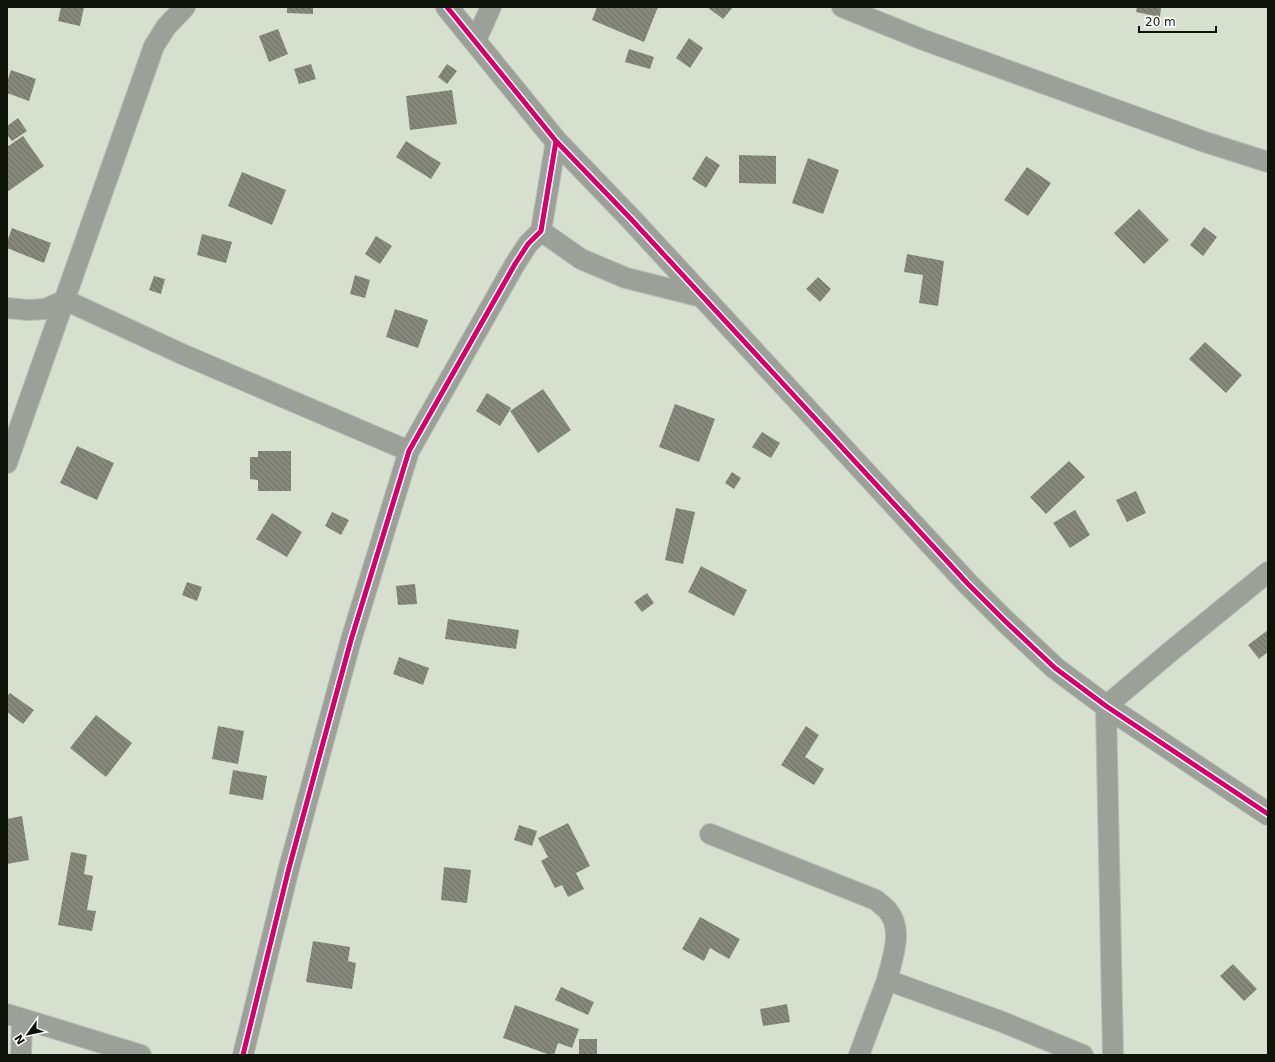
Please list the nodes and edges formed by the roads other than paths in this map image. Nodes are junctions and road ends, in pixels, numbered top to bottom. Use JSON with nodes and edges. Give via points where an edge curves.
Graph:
{"nodes":[{"id":1,"x":185,"y":7,"type":"edge"},
{"id":2,"x":447,"y":7,"type":"edge"},
{"id":3,"x":491,"y":7,"type":"edge"},
{"id":4,"x":842,"y":7,"type":"edge"},
{"id":5,"x":475,"y":42,"type":"junction"},
{"id":6,"x":556,"y":141,"type":"junction"},
{"id":7,"x":1268,"y":162,"type":"edge"},
{"id":8,"x":541,"y":231,"type":"junction"},
{"id":9,"x":702,"y":297,"type":"junction"},
{"id":10,"x":65,"y":300,"type":"junction"},
{"id":11,"x":7,"y":308,"type":"edge"},
{"id":12,"x":408,"y":451,"type":"junction"},
{"id":13,"x":7,"y":462,"type":"edge"},
{"id":14,"x":1268,"y":572,"type":"edge"},
{"id":15,"x":1106,"y":706,"type":"junction"},
{"id":16,"x":1268,"y":814,"type":"edge"},
{"id":17,"x":710,"y":834,"type":"dead end"},
{"id":18,"x":887,"y":980,"type":"junction"},
{"id":19,"x":15,"y":1017,"type":"edge"},
{"id":20,"x":21,"y":1055,"type":"edge"},
{"id":21,"x":141,"y":1055,"type":"edge"},
{"id":22,"x":243,"y":1055,"type":"edge"},
{"id":23,"x":859,"y":1055,"type":"edge"},
{"id":24,"x":1083,"y":1055,"type":"edge"},
{"id":25,"x":1114,"y":1055,"type":"edge"}],
"edges":[{"from":1,"to":10,"type":"street","via":[[154,46]]},
{"from":2,"to":5,"type":"street"},
{"from":3,"to":5,"type":"street"},
{"from":4,"to":7,"type":"street","via":[[929,42],[1205,142]]},
{"from":5,"to":6,"type":"street"},
{"from":6,"to":8,"type":"street"},
{"from":6,"to":9,"type":"street"},
{"from":8,"to":9,"type":"street","via":[[581,259],[626,278]]},
{"from":8,"to":12,"type":"street","via":[[528,244],[515,264]]},
{"from":9,"to":15,"type":"street","via":[[968,584],[1055,668]]},
{"from":10,"to":11,"type":"street","via":[[45,309]]},
{"from":10,"to":12,"type":"street","via":[[182,354]]},
{"from":10,"to":13,"type":"street"},
{"from":12,"to":22,"type":"street","via":[[349,647],[289,868]]},
{"from":14,"to":15,"type":"street"},
{"from":15,"to":16,"type":"street"},
{"from":15,"to":25,"type":"street"},
{"from":17,"to":18,"type":"street","via":[[876,900],[888,911],[895,924],[896,940]]},
{"from":18,"to":23,"type":"street"},
{"from":18,"to":24,"type":"street","via":[[1000,1021]]},
{"from":19,"to":20,"type":"street"},
{"from":19,"to":21,"type":"street"}]}
